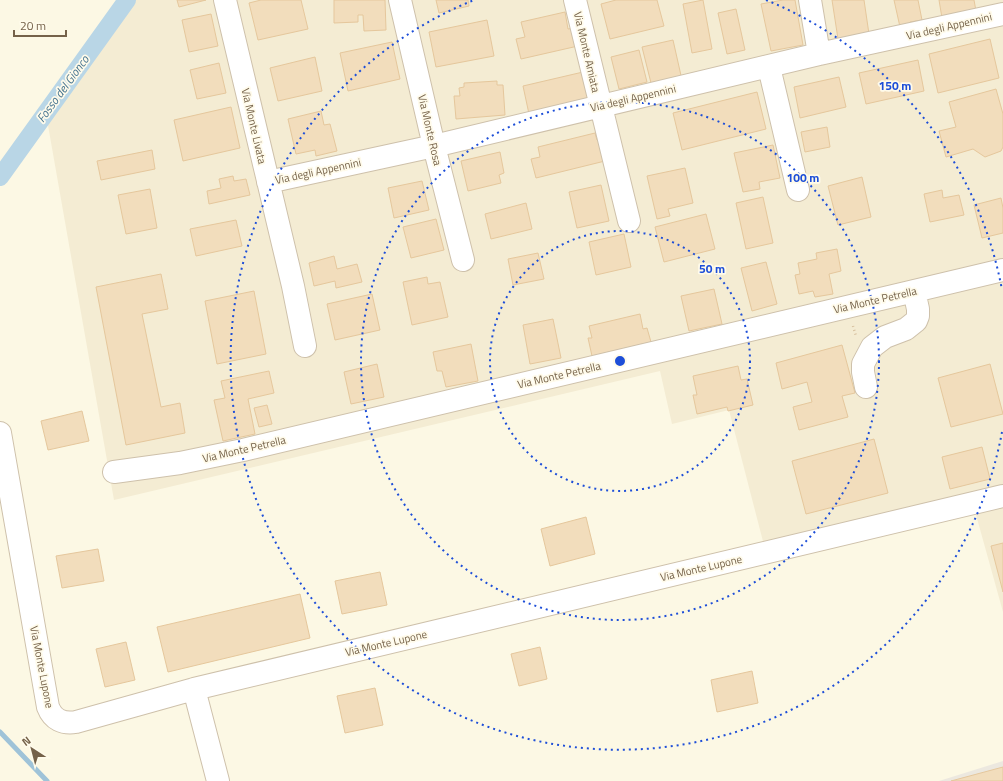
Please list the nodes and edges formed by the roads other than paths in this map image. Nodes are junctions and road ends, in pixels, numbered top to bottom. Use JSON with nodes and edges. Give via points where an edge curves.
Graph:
{"nodes":[{"id":1,"x":225,"y":0,"type":"edge"},
{"id":2,"x":400,"y":0,"type":"edge"},
{"id":3,"x":575,"y":0,"type":"edge"},
{"id":4,"x":810,"y":0,"type":"edge"},
{"id":5,"x":1000,"y":14,"type":"edge"},
{"id":6,"x":819,"y":54,"type":"junction"},
{"id":7,"x":769,"y":66,"type":"junction"},
{"id":8,"x":600,"y":106,"type":"junction"},
{"id":9,"x":434,"y":146,"type":"junction"},
{"id":10,"x":268,"y":182,"type":"junction"},
{"id":11,"x":798,"y":190,"type":"dead end"},
{"id":12,"x":629,"y":220,"type":"dead end"},
{"id":13,"x":463,"y":260,"type":"dead end"},
{"id":14,"x":1003,"y":270,"type":"edge"},
{"id":15,"x":914,"y":291,"type":"junction"},
{"id":16,"x":305,"y":346,"type":"dead end"},
{"id":17,"x":866,"y":386,"type":"dead end"},
{"id":18,"x":0,"y":433,"type":"edge"},
{"id":19,"x":114,"y":472,"type":"dead end"},
{"id":20,"x":1003,"y":496,"type":"edge"},
{"id":21,"x":194,"y":689,"type":"junction"},
{"id":22,"x":218,"y":781,"type":"edge"}],
"edges":[{"from":1,"to":10,"type":"street","name":"Via Monte Livata"},
{"from":2,"to":9,"type":"street","name":"Via Monte Rosa"},
{"from":3,"to":8,"type":"street","name":"Via Monte Amiata"},
{"from":4,"to":6,"type":"street"},
{"from":5,"to":6,"type":"street","name":"Via degli Appennini"},
{"from":6,"to":7,"type":"street","name":"Via degli Appennini"},
{"from":7,"to":8,"type":"street","name":"Via degli Appennini"},
{"from":7,"to":11,"type":"street"},
{"from":8,"to":9,"type":"street","name":"Via degli Appennini"},
{"from":8,"to":12,"type":"street","name":"Via Monte Amiata"},
{"from":9,"to":10,"type":"street","name":"Via degli Appennini"},
{"from":9,"to":13,"type":"street","name":"Via Monte Rosa"},
{"from":10,"to":16,"type":"street","name":"Via Monte Livata"},
{"from":14,"to":15,"type":"street","name":"Via Monte Petrella"},
{"from":15,"to":17,"type":"street","via":[[918,309],[916,321],[906,329],[884,337],[872,347],[863,364]]},
{"from":15,"to":19,"type":"street","name":"Via Monte Petrella","via":[[243,450]]},
{"from":18,"to":21,"type":"street","name":"Via Monte Lupone","via":[[46,700],[53,716],[66,723],[76,722]]},
{"from":20,"to":21,"type":"street","name":"Via Monte Lupone"},
{"from":21,"to":22,"type":"street"}]}
